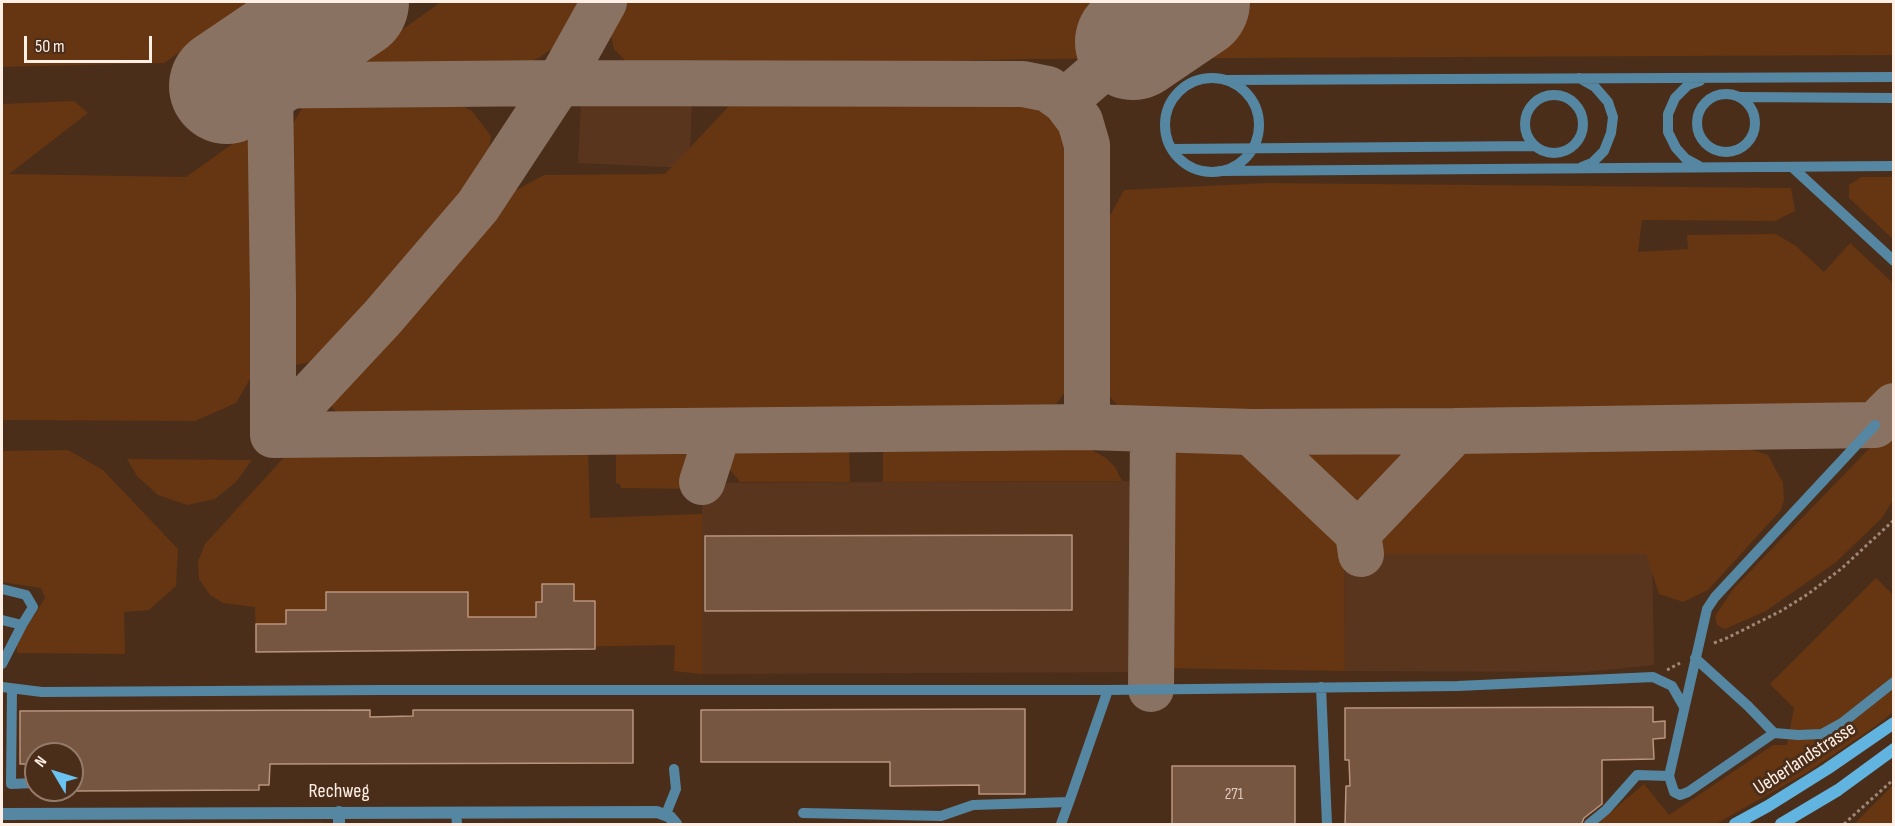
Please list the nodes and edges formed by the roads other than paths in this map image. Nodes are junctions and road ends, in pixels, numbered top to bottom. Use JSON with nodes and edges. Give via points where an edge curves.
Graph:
{"nodes":[{"id":1,"x":1754,"y":77,"type":"junction"},
{"id":2,"x":1893,"y":77,"type":"edge"},
{"id":3,"x":1526,"y":78,"type":"junction"},
{"id":4,"x":1578,"y":78,"type":"junction"},
{"id":5,"x":1708,"y":78,"type":"junction"},
{"id":6,"x":1226,"y":80,"type":"junction"},
{"id":7,"x":1723,"y":93,"type":"junction"},
{"id":8,"x":1560,"y":95,"type":"junction"},
{"id":9,"x":1740,"y":97,"type":"junction"},
{"id":10,"x":1893,"y":98,"type":"edge"},
{"id":11,"x":1535,"y":146,"type":"junction"},
{"id":12,"x":1252,"y":148,"type":"junction"},
{"id":13,"x":1172,"y":149,"type":"junction"},
{"id":14,"x":1721,"y":152,"type":"junction"},
{"id":15,"x":1559,"y":153,"type":"junction"},
{"id":16,"x":1792,"y":166,"type":"junction"},
{"id":17,"x":1893,"y":166,"type":"edge"},
{"id":18,"x":1701,"y":167,"type":"junction"},
{"id":19,"x":1748,"y":167,"type":"junction"},
{"id":20,"x":1579,"y":168,"type":"junction"},
{"id":21,"x":1527,"y":169,"type":"junction"},
{"id":22,"x":1219,"y":171,"type":"junction"},
{"id":23,"x":1893,"y":261,"type":"edge"},
{"id":24,"x":1875,"y":425,"type":"dead end"},
{"id":25,"x":2,"y":589,"type":"edge"},
{"id":26,"x":2,"y":620,"type":"edge"},
{"id":27,"x":22,"y":625,"type":"junction"},
{"id":28,"x":1696,"y":654,"type":"junction"},
{"id":29,"x":2,"y":664,"type":"edge"},
{"id":30,"x":1893,"y":682,"type":"edge"},
{"id":31,"x":1321,"y":687,"type":"junction"},
{"id":32,"x":7,"y":688,"type":"edge"},
{"id":33,"x":1108,"y":690,"type":"junction"},
{"id":34,"x":1684,"y":707,"type":"junction"},
{"id":35,"x":1893,"y":723,"type":"edge"},
{"id":36,"x":1774,"y":733,"type":"junction"},
{"id":37,"x":1893,"y":748,"type":"edge"},
{"id":38,"x":674,"y":769,"type":"dead end"},
{"id":39,"x":6,"y":774,"type":"edge"},
{"id":40,"x":1669,"y":776,"type":"junction"},
{"id":41,"x":24,"y":783,"type":"edge"},
{"id":42,"x":1069,"y":802,"type":"junction"},
{"id":43,"x":804,"y":813,"type":"dead end"},
{"id":44,"x":2,"y":814,"type":"edge"},
{"id":45,"x":339,"y":818,"type":"edge"},
{"id":46,"x":456,"y":818,"type":"edge"},
{"id":47,"x":142,"y":819,"type":"edge"},
{"id":48,"x":672,"y":820,"type":"edge"},
{"id":49,"x":1061,"y":825,"type":"edge"},
{"id":50,"x":1327,"y":825,"type":"edge"},
{"id":51,"x":1588,"y":825,"type":"edge"},
{"id":52,"x":1735,"y":825,"type":"edge"},
{"id":53,"x":1781,"y":825,"type":"edge"}],
"edges":[{"from":1,"to":2,"type":"lane"},
{"from":1,"to":5,"type":"lane"},
{"from":1,"to":7,"type":"lane"},
{"from":3,"to":4,"type":"lane"},
{"from":3,"to":6,"type":"lane"},
{"from":3,"to":8,"type":"lane"},
{"from":4,"to":5,"type":"lane"},
{"from":4,"to":20,"type":"lane","via":[[1595,87],[1608,102],[1613,117],[1604,151],[1592,163]]},
{"from":5,"to":18,"type":"lane","via":[[1688,85],[1675,98],[1668,114],[1668,132],[1676,148]]},
{"from":6,"to":12,"type":"lane","via":[[1240,87],[1258,114]]},
{"from":6,"to":13,"type":"lane","via":[[1194,81],[1171,100],[1165,130]]},
{"from":7,"to":9,"type":"lane"},
{"from":7,"to":14,"type":"lane","via":[[1701,106],[1696,123],[1704,142]]},
{"from":8,"to":11,"type":"lane","via":[[1543,96],[1525,116],[1526,135]]},
{"from":8,"to":15,"type":"lane","via":[[1576,105],[1583,124],[1576,143]]},
{"from":9,"to":10,"type":"lane"},
{"from":9,"to":14,"type":"lane","via":[[1754,112],[1754,133],[1741,148]]},
{"from":11,"to":12,"type":"lane"},
{"from":11,"to":15,"type":"lane"},
{"from":12,"to":13,"type":"lane"},
{"from":12,"to":22,"type":"lane","via":[[1246,157]]},
{"from":13,"to":22,"type":"lane","via":[[1190,166]]},
{"from":14,"to":19,"type":"lane"},
{"from":15,"to":21,"type":"lane"},
{"from":16,"to":17,"type":"lane"},
{"from":16,"to":19,"type":"lane"},
{"from":16,"to":23,"type":"lane"},
{"from":18,"to":19,"type":"lane"},
{"from":18,"to":20,"type":"lane"},
{"from":20,"to":21,"type":"lane"},
{"from":21,"to":22,"type":"lane"},
{"from":24,"to":28,"type":"lane","via":[[1715,597],[1707,609]]},
{"from":25,"to":27,"type":"lane","via":[[26,595],[33,607]]},
{"from":26,"to":27,"type":"lane"},
{"from":27,"to":29,"type":"lane"},
{"from":28,"to":34,"type":"lane"},
{"from":28,"to":36,"type":"lane"},
{"from":30,"to":36,"type":"lane","via":[[1822,734]]},
{"from":31,"to":33,"type":"lane"},
{"from":31,"to":34,"type":"lane","via":[[1458,686],[1653,677],[1672,686]]},
{"from":31,"to":50,"type":"lane"},
{"from":32,"to":33,"type":"lane","via":[[42,692]]},
{"from":32,"to":39,"type":"lane"},
{"from":33,"to":42,"type":"lane"},
{"from":34,"to":40,"type":"lane"},
{"from":35,"to":52,"type":"main road","name":"Ueberlandstrasse"},
{"from":36,"to":40,"type":"lane","via":[[1688,792],[1674,792]]},
{"from":37,"to":53,"type":"main road","name":"Ueberlandstrasse","via":[[1838,790]]},
{"from":38,"to":48,"type":"lane"},
{"from":39,"to":41,"type":"lane","via":[[11,784]]},
{"from":40,"to":51,"type":"lane","via":[[1637,775]]},
{"from":42,"to":43,"type":"lane","via":[[974,804],[941,816]]},
{"from":42,"to":49,"type":"lane"},
{"from":44,"to":47,"type":"street","name":"Rechweg"},
{"from":45,"to":46,"type":"street","name":"Rechweg"},
{"from":45,"to":47,"type":"street","name":"Rechweg"},
{"from":46,"to":48,"type":"street","name":"Rechweg","via":[[657,812]]}]}
